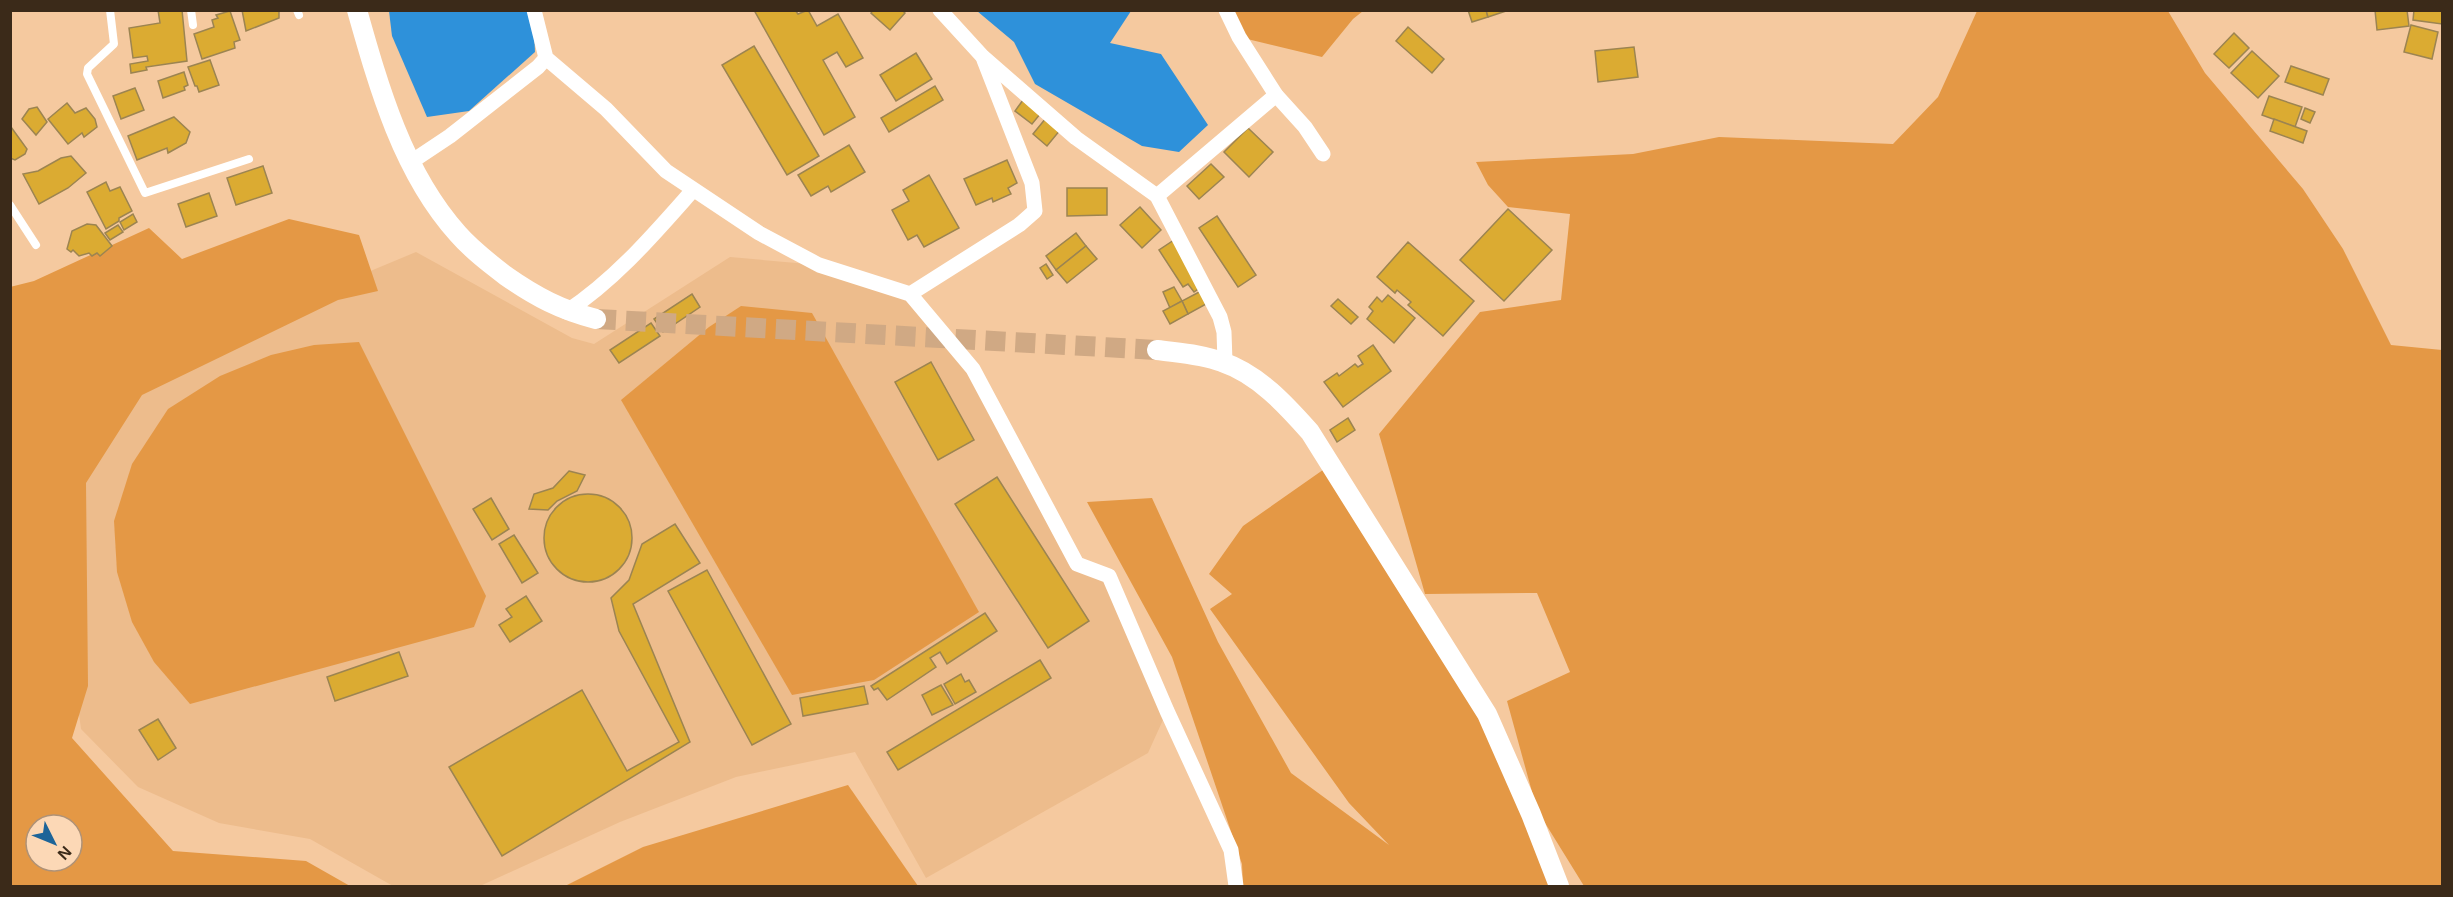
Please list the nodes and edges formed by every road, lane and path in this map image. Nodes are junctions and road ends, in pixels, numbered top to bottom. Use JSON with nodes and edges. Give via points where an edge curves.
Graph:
{"nodes":[{"id":1,"x":110,"y":10,"type":"edge"},
{"id":2,"x":191,"y":10,"type":"edge"},
{"id":3,"x":357,"y":10,"type":"edge"},
{"id":4,"x":534,"y":10,"type":"edge"},
{"id":5,"x":940,"y":10,"type":"edge"},
{"id":6,"x":1226,"y":10,"type":"edge"},
{"id":7,"x":193,"y":25,"type":"dead end"},
{"id":8,"x":983,"y":57,"type":"junction"},
{"id":9,"x":546,"y":58,"type":"junction"},
{"id":10,"x":1276,"y":95,"type":"junction"},
{"id":11,"x":1323,"y":154,"type":"dead end"},
{"id":12,"x":249,"y":159,"type":"dead end"},
{"id":13,"x":411,"y":162,"type":"junction"},
{"id":14,"x":693,"y":190,"type":"junction"},
{"id":15,"x":1157,"y":196,"type":"junction"},
{"id":16,"x":10,"y":206,"type":"edge"},
{"id":17,"x":36,"y":245,"type":"dead end"},
{"id":18,"x":910,"y":294,"type":"junction"},
{"id":19,"x":566,"y":312,"type":"junction"},
{"id":20,"x":596,"y":319,"type":"tunnel mouth"},
{"id":21,"x":1157,"y":350,"type":"tunnel mouth"},
{"id":22,"x":1225,"y":362,"type":"junction"},
{"id":23,"x":1236,"y":886,"type":"edge"},
{"id":24,"x":1559,"y":886,"type":"edge"}],
"edges":[{"from":1,"to":12,"type":"lane","via":[[114,44],[88,68],[87,74],[145,193]]},
{"from":2,"to":7,"type":"lane"},
{"from":3,"to":13,"type":"street","via":[[393,123]]},
{"from":4,"to":9,"type":"street"},
{"from":5,"to":8,"type":"street"},
{"from":6,"to":10,"type":"street"},
{"from":8,"to":15,"type":"street","via":[[1076,138]]},
{"from":8,"to":18,"type":"street","via":[[1032,183],[1035,211]]},
{"from":9,"to":13,"type":"street","via":[[450,136]]},
{"from":9,"to":14,"type":"street","via":[[606,109],[666,171]]},
{"from":10,"to":11,"type":"street"},
{"from":10,"to":15,"type":"street"},
{"from":13,"to":19,"type":"street","via":[[457,234],[525,290]]},
{"from":14,"to":18,"type":"street","via":[[759,233],[819,265]]},
{"from":14,"to":19,"type":"street","via":[[638,252],[596,291]]},
{"from":15,"to":22,"type":"street","via":[[1220,317]]},
{"from":16,"to":17,"type":"lane"},
{"from":18,"to":23,"type":"street","via":[[973,369],[1077,564],[1109,576],[1231,850]]},
{"from":19,"to":20,"type":"street"},
{"from":21,"to":22,"type":"street"},
{"from":22,"to":24,"type":"street","via":[[1262,384],[1310,432],[1487,714]]}]}
